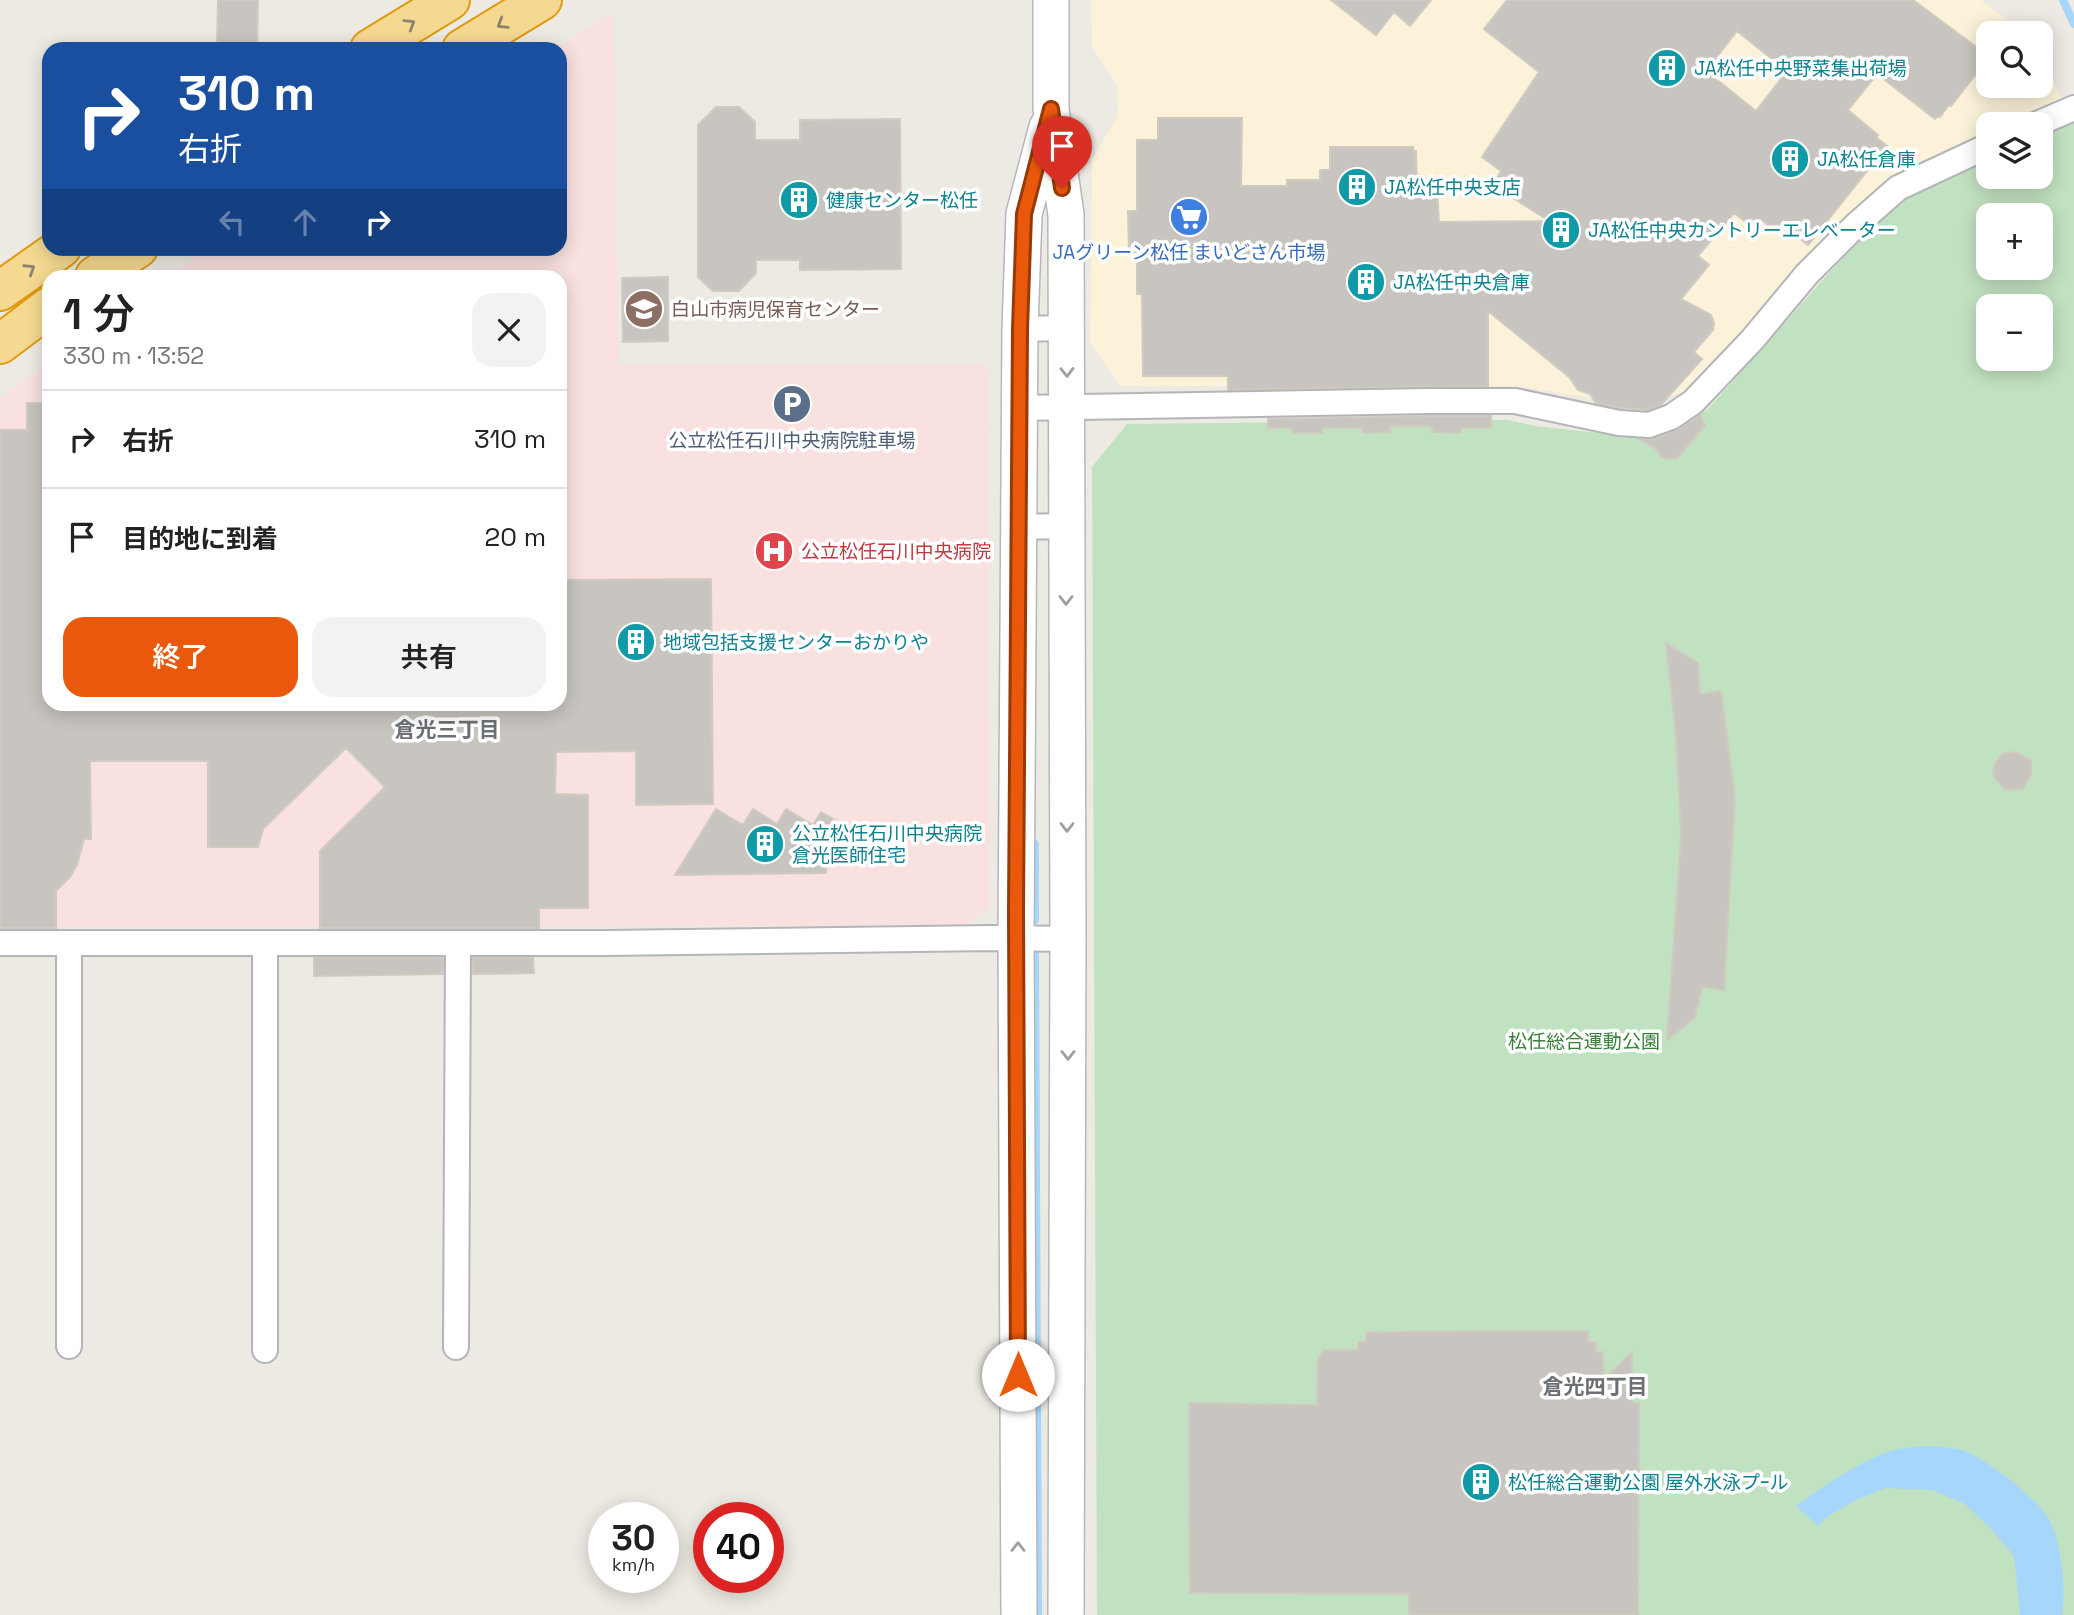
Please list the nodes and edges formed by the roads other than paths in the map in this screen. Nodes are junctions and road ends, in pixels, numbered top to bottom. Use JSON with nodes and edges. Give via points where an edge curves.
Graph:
{"nodes":[{"id":1,"x":450,"y":0,"type":"edge"},
{"id":2,"x":542,"y":0,"type":"edge"},
{"id":3,"x":1051,"y":0,"type":"edge"},
{"id":4,"x":381,"y":42,"type":"edge"},
{"id":5,"x":473,"y":42,"type":"edge"},
{"id":6,"x":2074,"y":108,"type":"edge"},
{"id":7,"x":1051,"y":109,"type":"junction"},
{"id":8,"x":2053,"y":117,"type":"edge"},
{"id":9,"x":1976,"y":152,"type":"edge"},
{"id":10,"x":50,"y":256,"type":"edge"},
{"id":11,"x":126,"y":256,"type":"edge"},
{"id":12,"x":104,"y":270,"type":"edge"},
{"id":13,"x":0,"y":291,"type":"edge"},
{"id":14,"x":42,"y":312,"type":"edge"},
{"id":15,"x":1066,"y":328,"type":"junction"},
{"id":16,"x":1020,"y":329,"type":"junction"},
{"id":17,"x":0,"y":344,"type":"edge"},
{"id":18,"x":1020,"y":408,"type":"junction"},
{"id":19,"x":1068,"y":408,"type":"junction"},
{"id":20,"x":1066,"y":526,"type":"junction"},
{"id":21,"x":1017,"y":527,"type":"junction"},
{"id":22,"x":1016,"y":938,"type":"junction"},
{"id":23,"x":1068,"y":939,"type":"junction"},
{"id":24,"x":0,"y":943,"type":"edge"},
{"id":25,"x":69,"y":943,"type":"junction"},
{"id":26,"x":265,"y":943,"type":"junction"},
{"id":27,"x":458,"y":943,"type":"junction"},
{"id":28,"x":69,"y":1346,"type":"dead end"},
{"id":29,"x":456,"y":1348,"type":"dead end"},
{"id":30,"x":265,"y":1350,"type":"dead end"},
{"id":31,"x":1019,"y":1615,"type":"edge"},
{"id":32,"x":1066,"y":1615,"type":"edge"}],
"edges":[{"from":4,"to":1,"type":"highway","one_way":true},
{"from":2,"to":5,"type":"highway","one_way":true},
{"from":3,"to":7,"type":"street"},
{"from":6,"to":8,"type":"street"},
{"from":7,"to":15,"type":"street","via":[[1066,215]]},
{"from":7,"to":16,"type":"street","via":[[1024,214]]},
{"from":9,"to":19,"type":"street","via":[[1898,188],[1807,274],[1693,402],[1649,425],[1515,401]]},
{"from":13,"to":10,"type":"highway","one_way":true},
{"from":11,"to":12,"type":"highway"},
{"from":14,"to":17,"type":"highway"},
{"from":15,"to":16,"type":"street"},
{"from":15,"to":19,"type":"street","one_way":true},
{"from":16,"to":18,"type":"street"},
{"from":18,"to":19,"type":"street"},
{"from":18,"to":21,"type":"street"},
{"from":19,"to":20,"type":"street"},
{"from":20,"to":21,"type":"street"},
{"from":20,"to":23,"type":"street","one_way":true},
{"from":21,"to":22,"type":"street"},
{"from":22,"to":23,"type":"street"},
{"from":22,"to":27,"type":"street"},
{"from":31,"to":22,"type":"street","one_way":true},
{"from":23,"to":32,"type":"street","one_way":true},
{"from":24,"to":25,"type":"street"},
{"from":25,"to":26,"type":"street"},
{"from":25,"to":28,"type":"street"},
{"from":26,"to":27,"type":"street"},
{"from":26,"to":30,"type":"street"},
{"from":27,"to":29,"type":"street"}]}
